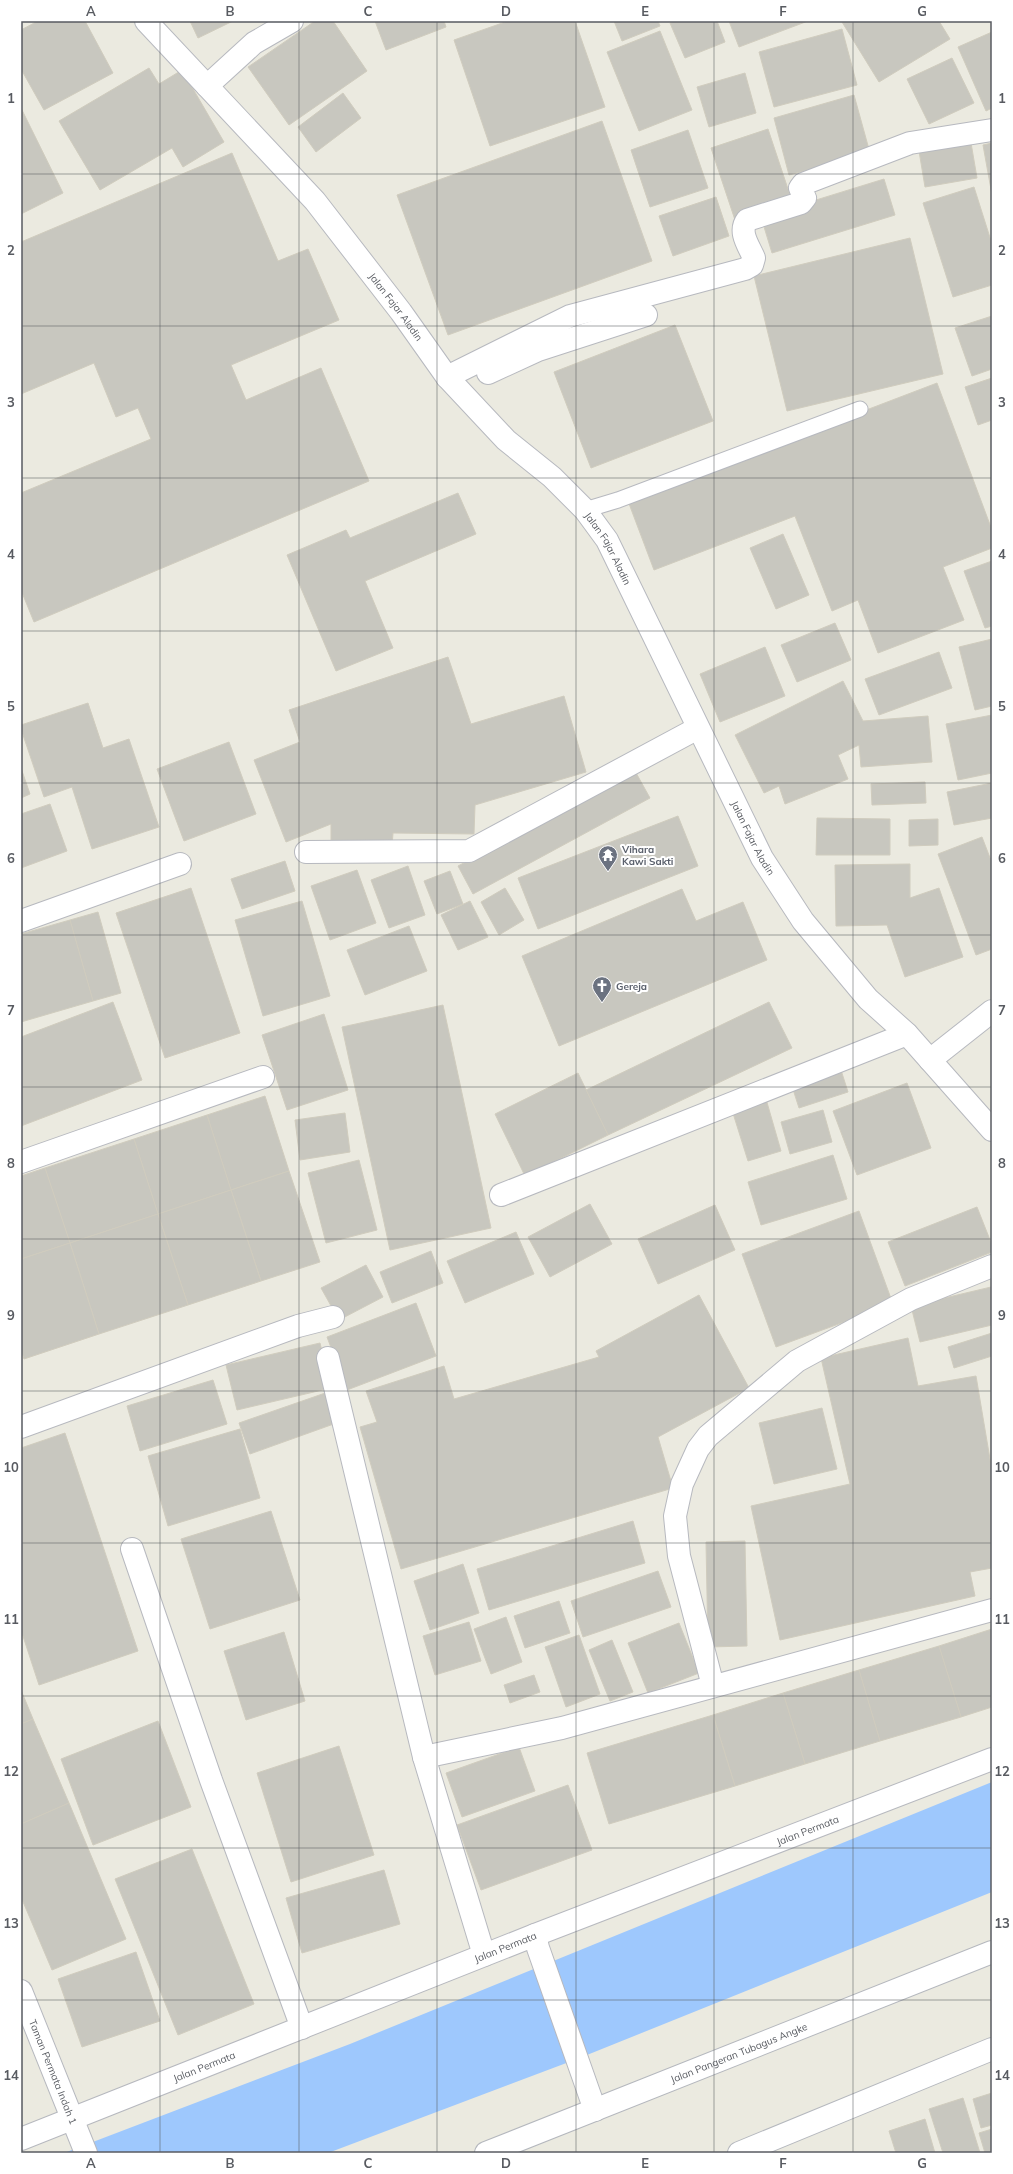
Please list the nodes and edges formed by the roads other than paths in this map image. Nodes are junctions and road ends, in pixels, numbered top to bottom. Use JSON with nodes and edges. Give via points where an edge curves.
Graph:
{"nodes":[{"id":1,"x":146,"y":21,"type":"edge"},
{"id":2,"x":292,"y":21,"type":"edge"},
{"id":3,"x":207,"y":86,"type":"junction"},
{"id":4,"x":992,"y":130,"type":"edge"},
{"id":5,"x":646,"y":315,"type":"dead end"},
{"id":6,"x":451,"y":382,"type":"junction"},
{"id":7,"x":860,"y":409,"type":"dead end"},
{"id":8,"x":586,"y":510,"type":"junction"},
{"id":9,"x":698,"y":728,"type":"junction"},
{"id":10,"x":306,"y":852,"type":"dead end"},
{"id":11,"x":180,"y":864,"type":"dead end"},
{"id":12,"x":21,"y":921,"type":"edge"},
{"id":13,"x":992,"y":1011,"type":"edge"},
{"id":14,"x":907,"y":1034,"type":"junction"},
{"id":15,"x":930,"y":1060,"type":"junction"},
{"id":16,"x":263,"y":1077,"type":"dead end"},
{"id":17,"x":992,"y":1130,"type":"edge"},
{"id":18,"x":21,"y":1162,"type":"edge"},
{"id":19,"x":501,"y":1195,"type":"dead end"},
{"id":20,"x":992,"y":1266,"type":"edge"},
{"id":21,"x":333,"y":1317,"type":"dead end"},
{"id":22,"x":328,"y":1358,"type":"dead end"},
{"id":23,"x":21,"y":1427,"type":"edge"},
{"id":24,"x":132,"y":1549,"type":"dead end"},
{"id":25,"x":992,"y":1610,"type":"edge"},
{"id":26,"x":713,"y":1686,"type":"junction"},
{"id":27,"x":424,"y":1757,"type":"junction"},
{"id":28,"x":992,"y":1759,"type":"edge"},
{"id":29,"x":536,"y":1942,"type":"junction"},
{"id":30,"x":992,"y":1952,"type":"edge"},
{"id":31,"x":484,"y":1955,"type":"junction"},
{"id":32,"x":21,"y":1991,"type":"edge"},
{"id":33,"x":302,"y":2028,"type":"junction"},
{"id":34,"x":992,"y":2049,"type":"edge"},
{"id":35,"x":591,"y":2101,"type":"junction"},
{"id":36,"x":79,"y":2136,"type":"edge"},
{"id":37,"x":21,"y":2139,"type":"edge"},
{"id":38,"x":486,"y":2153,"type":"edge"},
{"id":39,"x":739,"y":2153,"type":"edge"}],
"edges":[{"from":1,"to":3,"type":"street","name":"Jalan Fajar Aladin"},
{"from":2,"to":3,"type":"street","via":[[254,43]]},
{"from":3,"to":6,"type":"street","name":"Jalan Fajar Aladin","via":[[315,201],[401,312]]},
{"from":4,"to":6,"type":"street","via":[[910,143],[803,184],[800,188],[805,198],[801,203],[747,220],[744,224],[742,231],[754,258],[752,265],[570,316]]},
{"from":5,"to":6,"type":"street"},
{"from":6,"to":8,"type":"street","name":"Jalan Fajar Aladin","via":[[506,440],[552,477]]},
{"from":7,"to":8,"type":"lane","via":[[626,498]]},
{"from":8,"to":9,"type":"street","name":"Jalan Fajar Aladin","via":[[607,540]]},
{"from":9,"to":10,"type":"street","via":[[469,851]]},
{"from":9,"to":14,"type":"street","name":"Jalan Fajar Aladin","via":[[762,858],[802,922],[868,999]]},
{"from":11,"to":12,"type":"street"},
{"from":13,"to":15,"type":"street"},
{"from":14,"to":15,"type":"street","name":"Jalan Fajar Aladin"},
{"from":14,"to":19,"type":"street"},
{"from":15,"to":17,"type":"street","name":"Jalan Fajar Aladin"},
{"from":16,"to":18,"type":"street"},
{"from":20,"to":26,"type":"street","via":[[911,1299],[798,1361],[708,1436],[698,1449],[682,1484],[676,1516],[678,1556]]},
{"from":21,"to":23,"type":"street","via":[[298,1326]]},
{"from":22,"to":27,"type":"street"},
{"from":24,"to":33,"type":"street","via":[[211,1780]]},
{"from":25,"to":26,"type":"street"},
{"from":26,"to":27,"type":"street","via":[[562,1728]]},
{"from":27,"to":31,"type":"street"},
{"from":28,"to":29,"type":"street","name":"Jalan Permata"},
{"from":29,"to":31,"type":"street","name":"Jalan Permata"},
{"from":29,"to":35,"type":"street"},
{"from":30,"to":35,"type":"street","name":"Jalan Pangeran Tubagus Angke"},
{"from":31,"to":33,"type":"street","name":"Jalan Permata"},
{"from":32,"to":36,"type":"street","name":"Taman Permata Indah 1"},
{"from":33,"to":36,"type":"street","name":"Jalan Permata"},
{"from":34,"to":39,"type":"street"},
{"from":35,"to":38,"type":"street","name":"Jalan Pangeran Tubagus Angke"},
{"from":36,"to":37,"type":"street","name":"Jalan Permata"}]}
